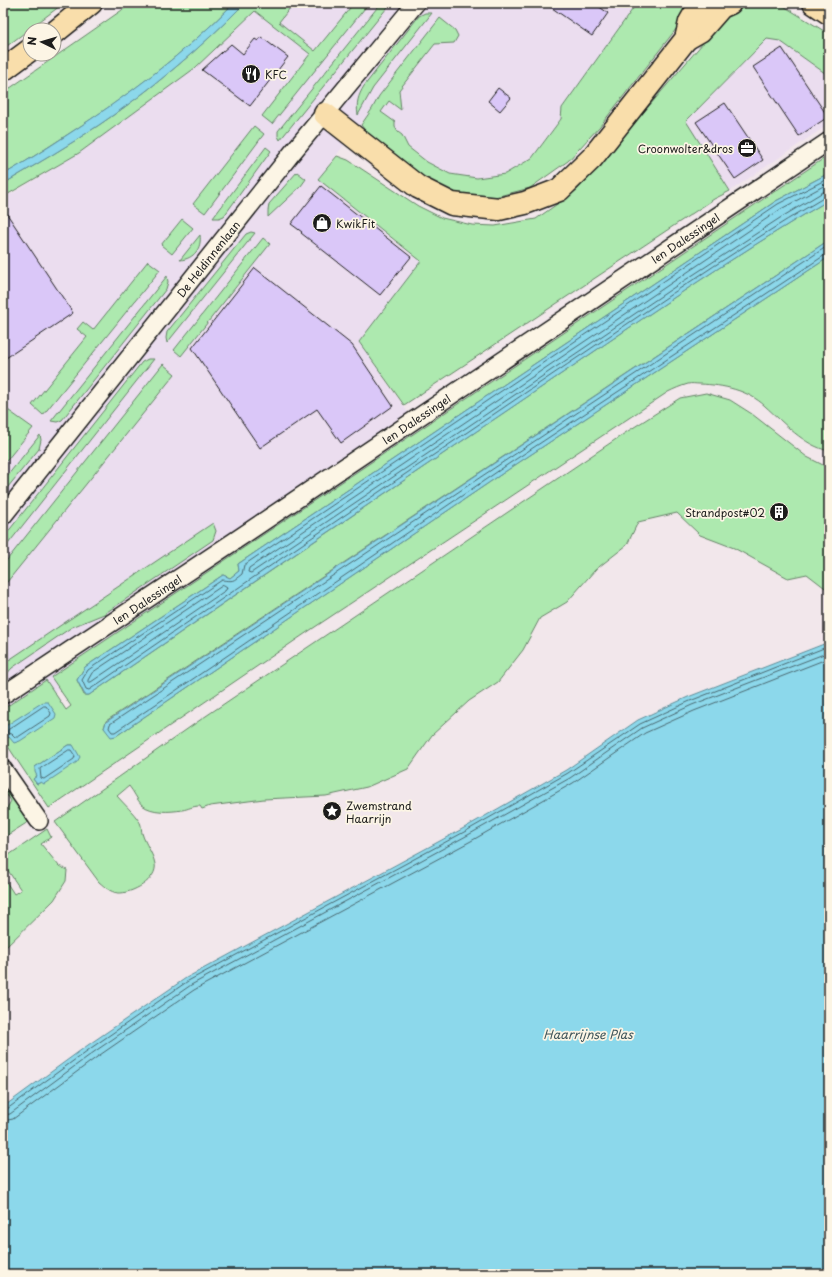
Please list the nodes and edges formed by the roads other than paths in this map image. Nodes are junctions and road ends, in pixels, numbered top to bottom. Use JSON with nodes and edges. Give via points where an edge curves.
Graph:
{"nodes":[{"id":1,"x":90,"y":3,"type":"edge"},
{"id":2,"x":416,"y":3,"type":"edge"},
{"id":3,"x":701,"y":3,"type":"edge"},
{"id":4,"x":730,"y":3,"type":"edge"},
{"id":5,"x":62,"y":26,"type":"edge"},
{"id":6,"x":686,"y":38,"type":"junction"},
{"id":7,"x":22,"y":56,"type":"edge"},
{"id":8,"x":3,"y":70,"type":"edge"},
{"id":9,"x":325,"y":114,"type":"junction"},
{"id":10,"x":829,"y":141,"type":"edge"},
{"id":11,"x":3,"y":516,"type":"edge"},
{"id":12,"x":3,"y":695,"type":"edge"},
{"id":13,"x":3,"y":769,"type":"edge"},
{"id":14,"x":39,"y":821,"type":"dead end"}],
"edges":[{"from":1,"to":5,"type":"main road"},
{"from":2,"to":9,"type":"street","name":"De Heldinnenlaan"},
{"from":3,"to":6,"type":"main road","via":[[690,22]]},
{"from":4,"to":6,"type":"main road","via":[[721,7],[700,31]]},
{"from":6,"to":9,"type":"main road","via":[[592,158],[559,190],[525,203],[499,209],[452,204],[418,187]]},
{"from":7,"to":8,"type":"main road"},
{"from":9,"to":11,"type":"street","name":"De Heldinnenlaan"},
{"from":10,"to":12,"type":"street","name":"Ien Dalessingel"},
{"from":13,"to":14,"type":"street"}]}
